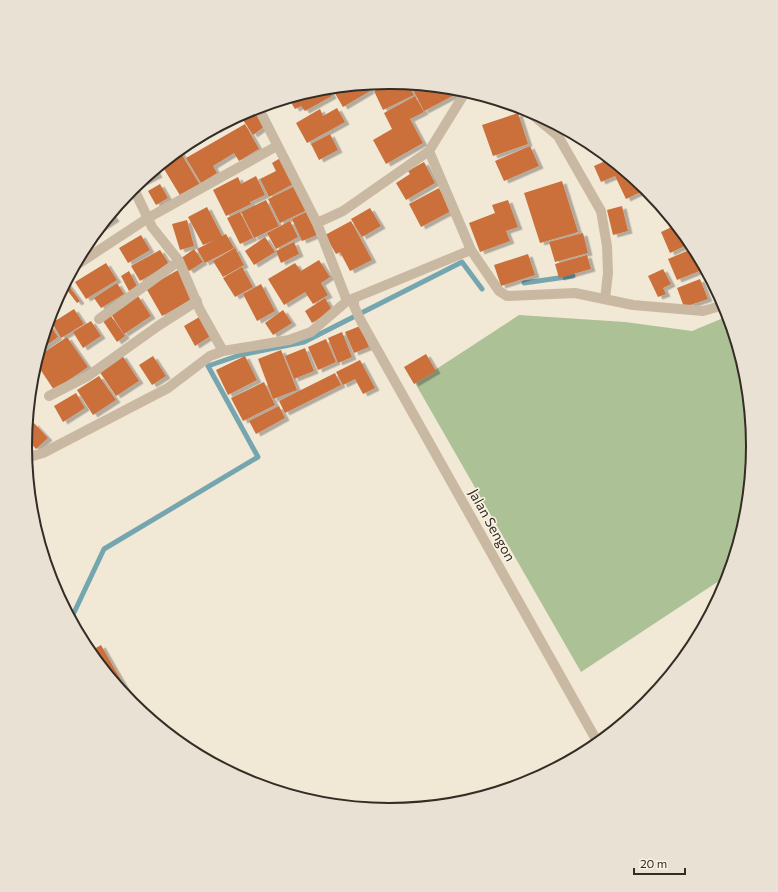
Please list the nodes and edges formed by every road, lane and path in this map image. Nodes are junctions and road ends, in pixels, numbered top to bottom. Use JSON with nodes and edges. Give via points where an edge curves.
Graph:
{"nodes":[{"id":1,"x":462,"y":97,"type":"edge"},
{"id":2,"x":261,"y":113,"type":"edge"},
{"id":3,"x":563,"y":134,"type":"edge"},
{"id":4,"x":277,"y":146,"type":"junction"},
{"id":5,"x":429,"y":152,"type":"junction"},
{"id":6,"x":137,"y":194,"type":"edge"},
{"id":7,"x":148,"y":218,"type":"junction"},
{"id":8,"x":317,"y":223,"type":"junction"},
{"id":9,"x":471,"y":250,"type":"junction"},
{"id":10,"x":85,"y":260,"type":"edge"},
{"id":11,"x":179,"y":261,"type":"junction"},
{"id":12,"x":604,"y":299,"type":"junction"},
{"id":13,"x":197,"y":301,"type":"junction"},
{"id":14,"x":352,"y":302,"type":"junction"},
{"id":15,"x":718,"y":307,"type":"edge"},
{"id":16,"x":99,"y":319,"type":"dead end"},
{"id":17,"x":223,"y":351,"type":"junction"},
{"id":18,"x":49,"y":396,"type":"dead end"},
{"id":19,"x":32,"y":456,"type":"edge"},
{"id":20,"x":595,"y":737,"type":"edge"}],
"edges":[{"from":1,"to":5,"type":"street"},
{"from":2,"to":4,"type":"street","name":"Jalan Sengon"},
{"from":3,"to":12,"type":"street","via":[[601,211],[607,246],[608,273]]},
{"from":4,"to":7,"type":"street"},
{"from":4,"to":8,"type":"street","name":"Jalan Sengon"},
{"from":5,"to":8,"type":"street","via":[[343,211]]},
{"from":5,"to":9,"type":"street"},
{"from":6,"to":7,"type":"street"},
{"from":7,"to":10,"type":"street"},
{"from":7,"to":11,"type":"street"},
{"from":8,"to":14,"type":"street","name":"Jalan Sengon"},
{"from":9,"to":12,"type":"street","via":[[500,291],[507,296],[575,293]]},
{"from":9,"to":14,"type":"street"},
{"from":11,"to":13,"type":"street"},
{"from":11,"to":16,"type":"street"},
{"from":12,"to":15,"type":"street","via":[[633,305],[703,312]]},
{"from":13,"to":17,"type":"street"},
{"from":13,"to":18,"type":"street","via":[[88,376]]},
{"from":14,"to":17,"type":"street","via":[[311,332],[289,340]]},
{"from":14,"to":20,"type":"street","name":"Jalan Sengon"},
{"from":17,"to":19,"type":"street","via":[[202,361],[168,388]]}]}
